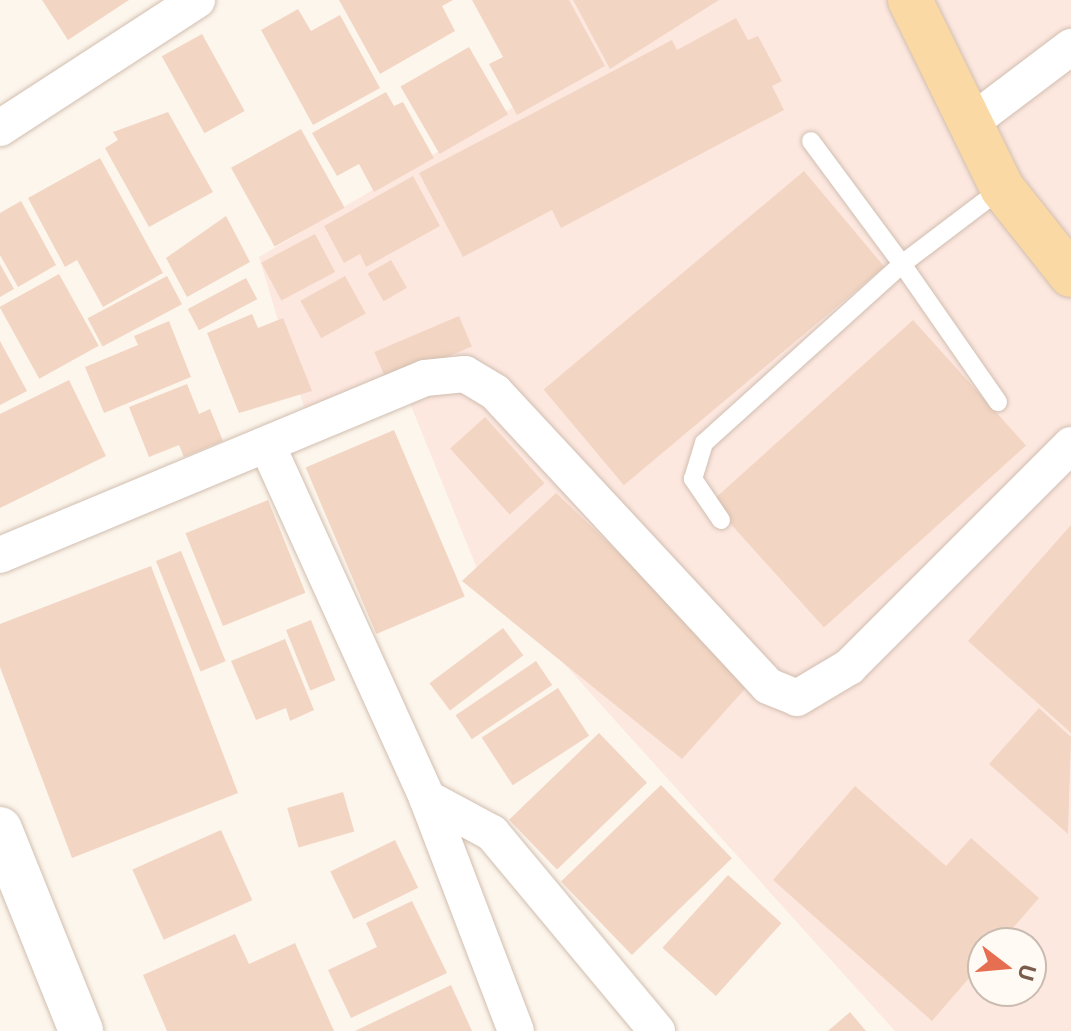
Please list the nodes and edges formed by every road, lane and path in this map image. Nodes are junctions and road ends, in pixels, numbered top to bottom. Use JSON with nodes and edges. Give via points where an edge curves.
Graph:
{"nodes":[{"id":1,"x":197,"y":0,"type":"edge"},
{"id":2,"x":910,"y":0,"type":"edge"},
{"id":3,"x":1071,"y":47,"type":"edge"},
{"id":4,"x":973,"y":121,"type":"junction"},
{"id":5,"x":0,"y":128,"type":"edge"},
{"id":6,"x":811,"y":141,"type":"dead end"},
{"id":7,"x":1002,"y":188,"type":"junction"},
{"id":8,"x":902,"y":264,"type":"junction"},
{"id":9,"x":1071,"y":275,"type":"edge"},
{"id":10,"x":998,"y":402,"type":"dead end"},
{"id":11,"x":1071,"y":445,"type":"edge"},
{"id":12,"x":268,"y":447,"type":"junction"},
{"id":13,"x":721,"y":520,"type":"dead end"},
{"id":14,"x":0,"y":555,"type":"edge"},
{"id":15,"x":427,"y":798,"type":"junction"},
{"id":16,"x":0,"y":829,"type":"edge"},
{"id":17,"x":81,"y":1031,"type":"edge"},
{"id":18,"x":516,"y":1031,"type":"edge"},
{"id":19,"x":657,"y":1031,"type":"edge"}],
"edges":[{"from":1,"to":5,"type":"street"},
{"from":2,"to":4,"type":"main road"},
{"from":3,"to":4,"type":"street"},
{"from":4,"to":7,"type":"main road"},
{"from":6,"to":8,"type":"lane"},
{"from":7,"to":8,"type":"lane"},
{"from":7,"to":9,"type":"main road"},
{"from":8,"to":10,"type":"lane"},
{"from":8,"to":13,"type":"lane","via":[[704,443],[693,479]]},
{"from":11,"to":12,"type":"street","via":[[849,667],[814,693],[792,698],[742,660],[477,378],[452,372],[425,378]]},
{"from":12,"to":14,"type":"street"},
{"from":12,"to":15,"type":"street"},
{"from":15,"to":18,"type":"street"},
{"from":15,"to":19,"type":"street","via":[[492,833]]},
{"from":16,"to":17,"type":"main road"}]}
